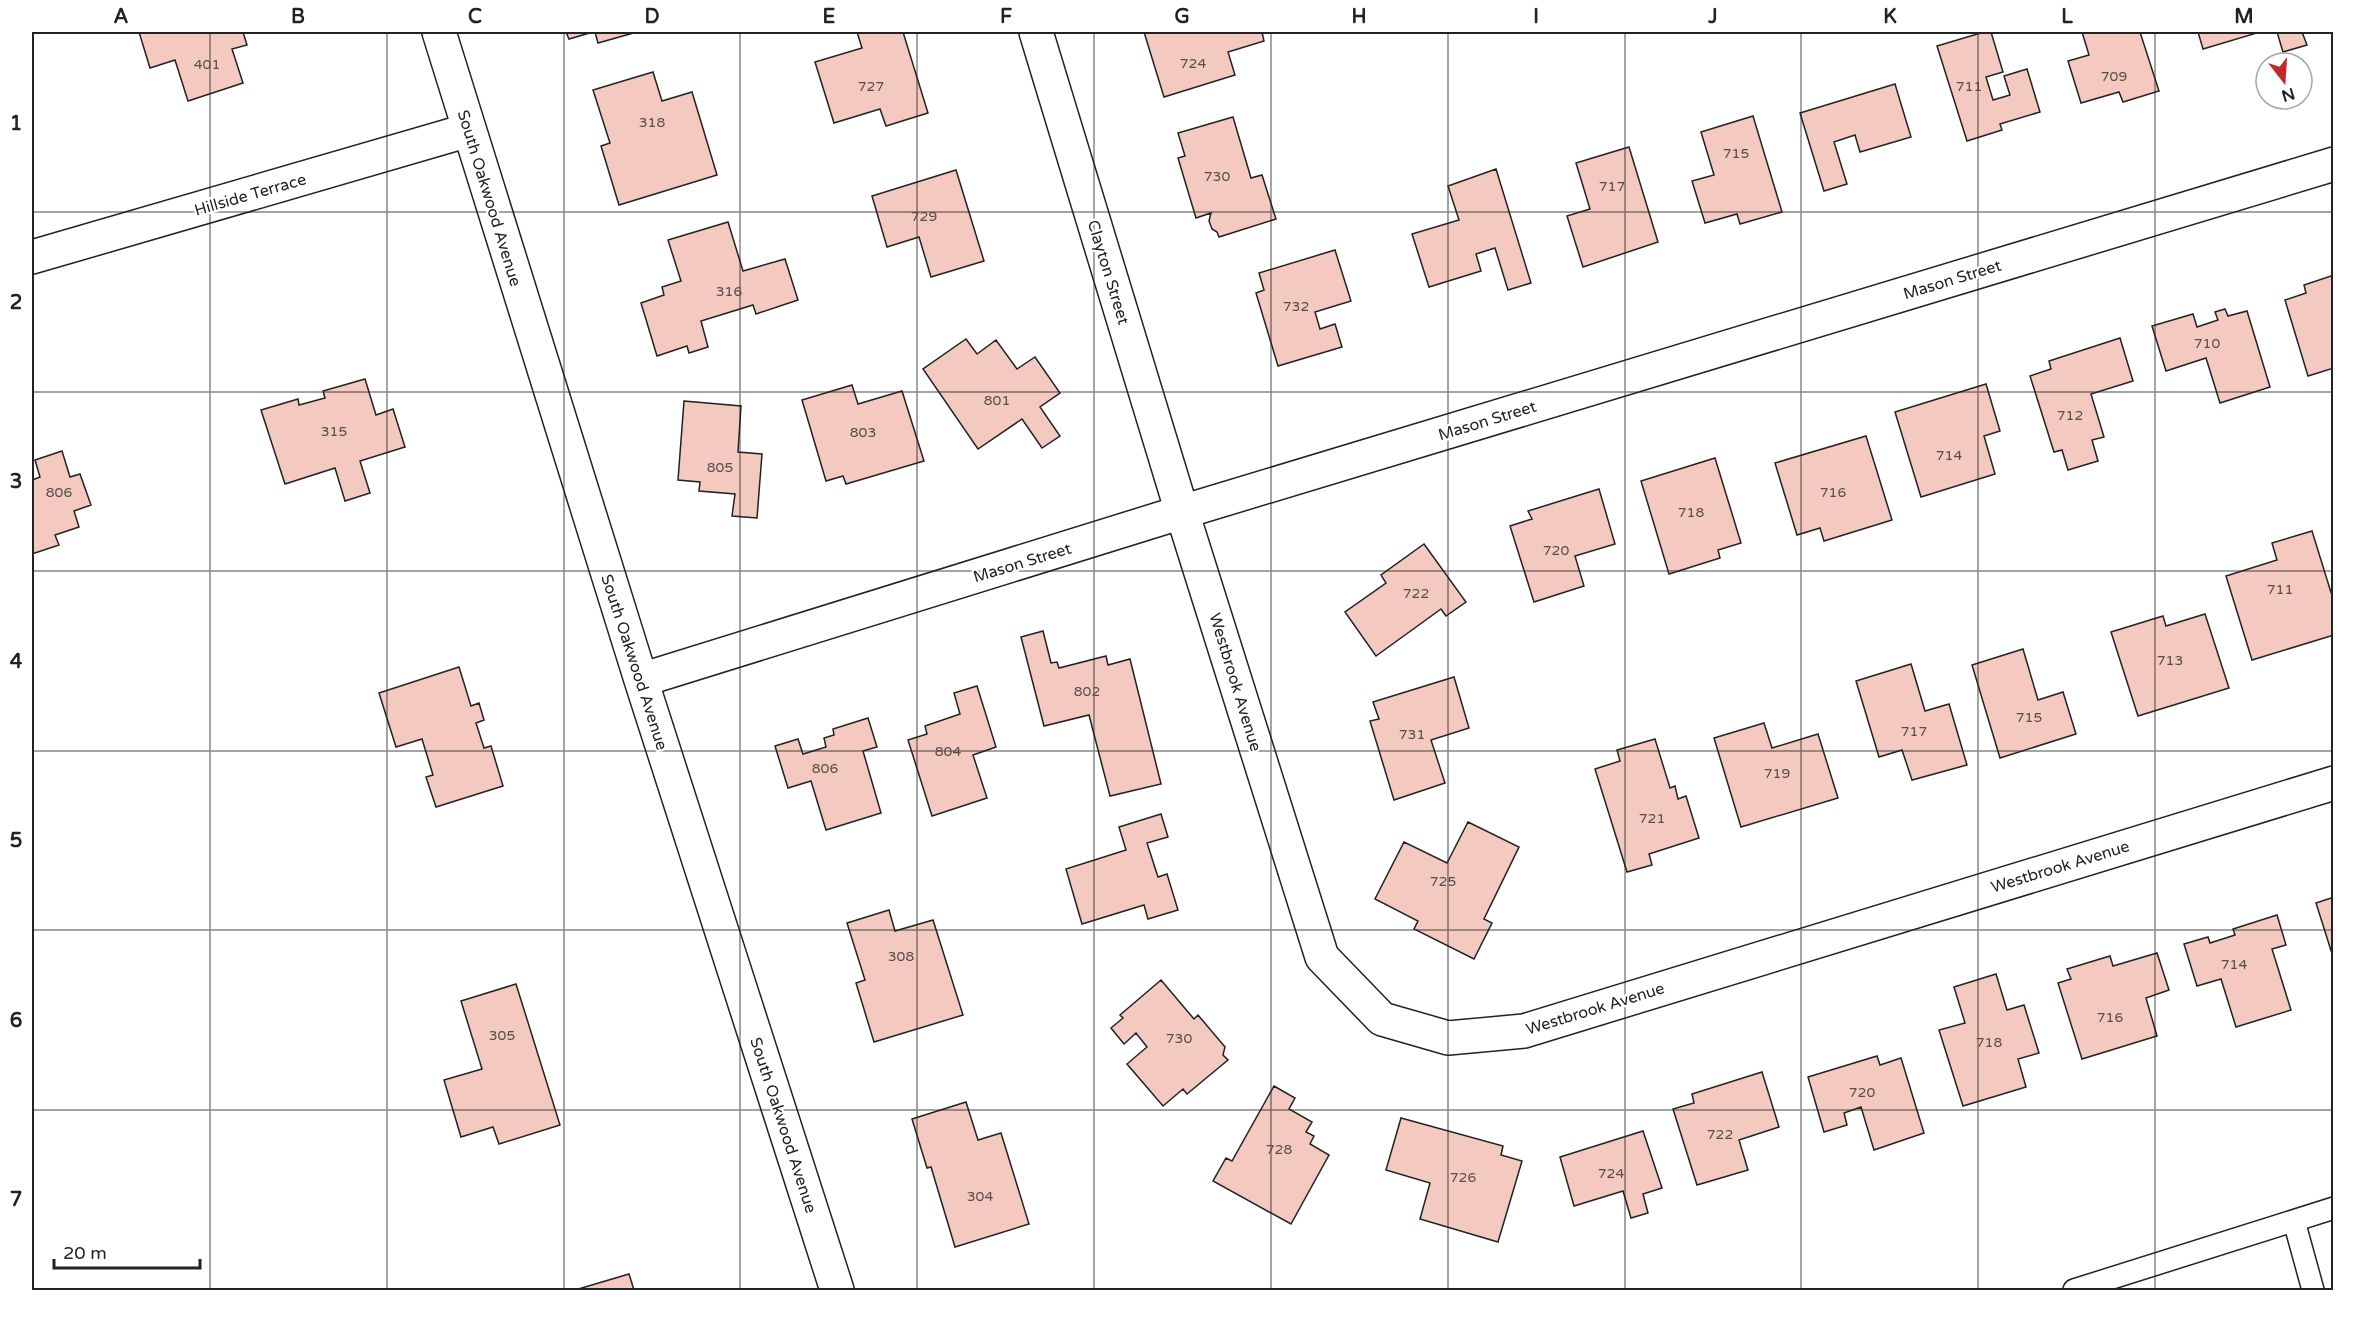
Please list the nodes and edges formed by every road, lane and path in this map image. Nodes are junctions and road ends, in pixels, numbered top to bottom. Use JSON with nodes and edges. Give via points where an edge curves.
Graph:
{"nodes":[{"id":1,"x":439,"y":32,"type":"edge"},
{"id":2,"x":1036,"y":32,"type":"edge"},
{"id":3,"x":469,"y":130,"type":"junction"},
{"id":4,"x":2334,"y":164,"type":"edge"},
{"id":5,"x":32,"y":257,"type":"edge"},
{"id":6,"x":1182,"y":512,"type":"junction"},
{"id":7,"x":641,"y":680,"type":"junction"},
{"id":8,"x":2334,"y":783,"type":"edge"},
{"id":9,"x":2334,"y":1208,"type":"edge"},
{"id":10,"x":2294,"y":1221,"type":"junction"},
{"id":11,"x":837,"y":1290,"type":"edge"},
{"id":12,"x":2074,"y":1290,"type":"edge"},
{"id":13,"x":2313,"y":1290,"type":"edge"}],
"edges":[{"from":1,"to":3,"type":"street","name":"South Oakwood Avenue"},
{"from":2,"to":6,"type":"street","name":"Clayton Street"},
{"from":3,"to":5,"type":"street","name":"Hillside Terrace"},
{"from":3,"to":7,"type":"street","name":"South Oakwood Avenue"},
{"from":4,"to":6,"type":"street","name":"Mason Street"},
{"from":6,"to":7,"type":"street","name":"Mason Street"},
{"from":6,"to":8,"type":"street","name":"Westbrook Avenue","via":[[1322,957],[1382,1019],[1448,1038],[1524,1031]]},
{"from":7,"to":11,"type":"street","name":"South Oakwood Avenue"},
{"from":9,"to":10,"type":"lane"},
{"from":10,"to":12,"type":"lane"},
{"from":10,"to":13,"type":"lane"}]}
